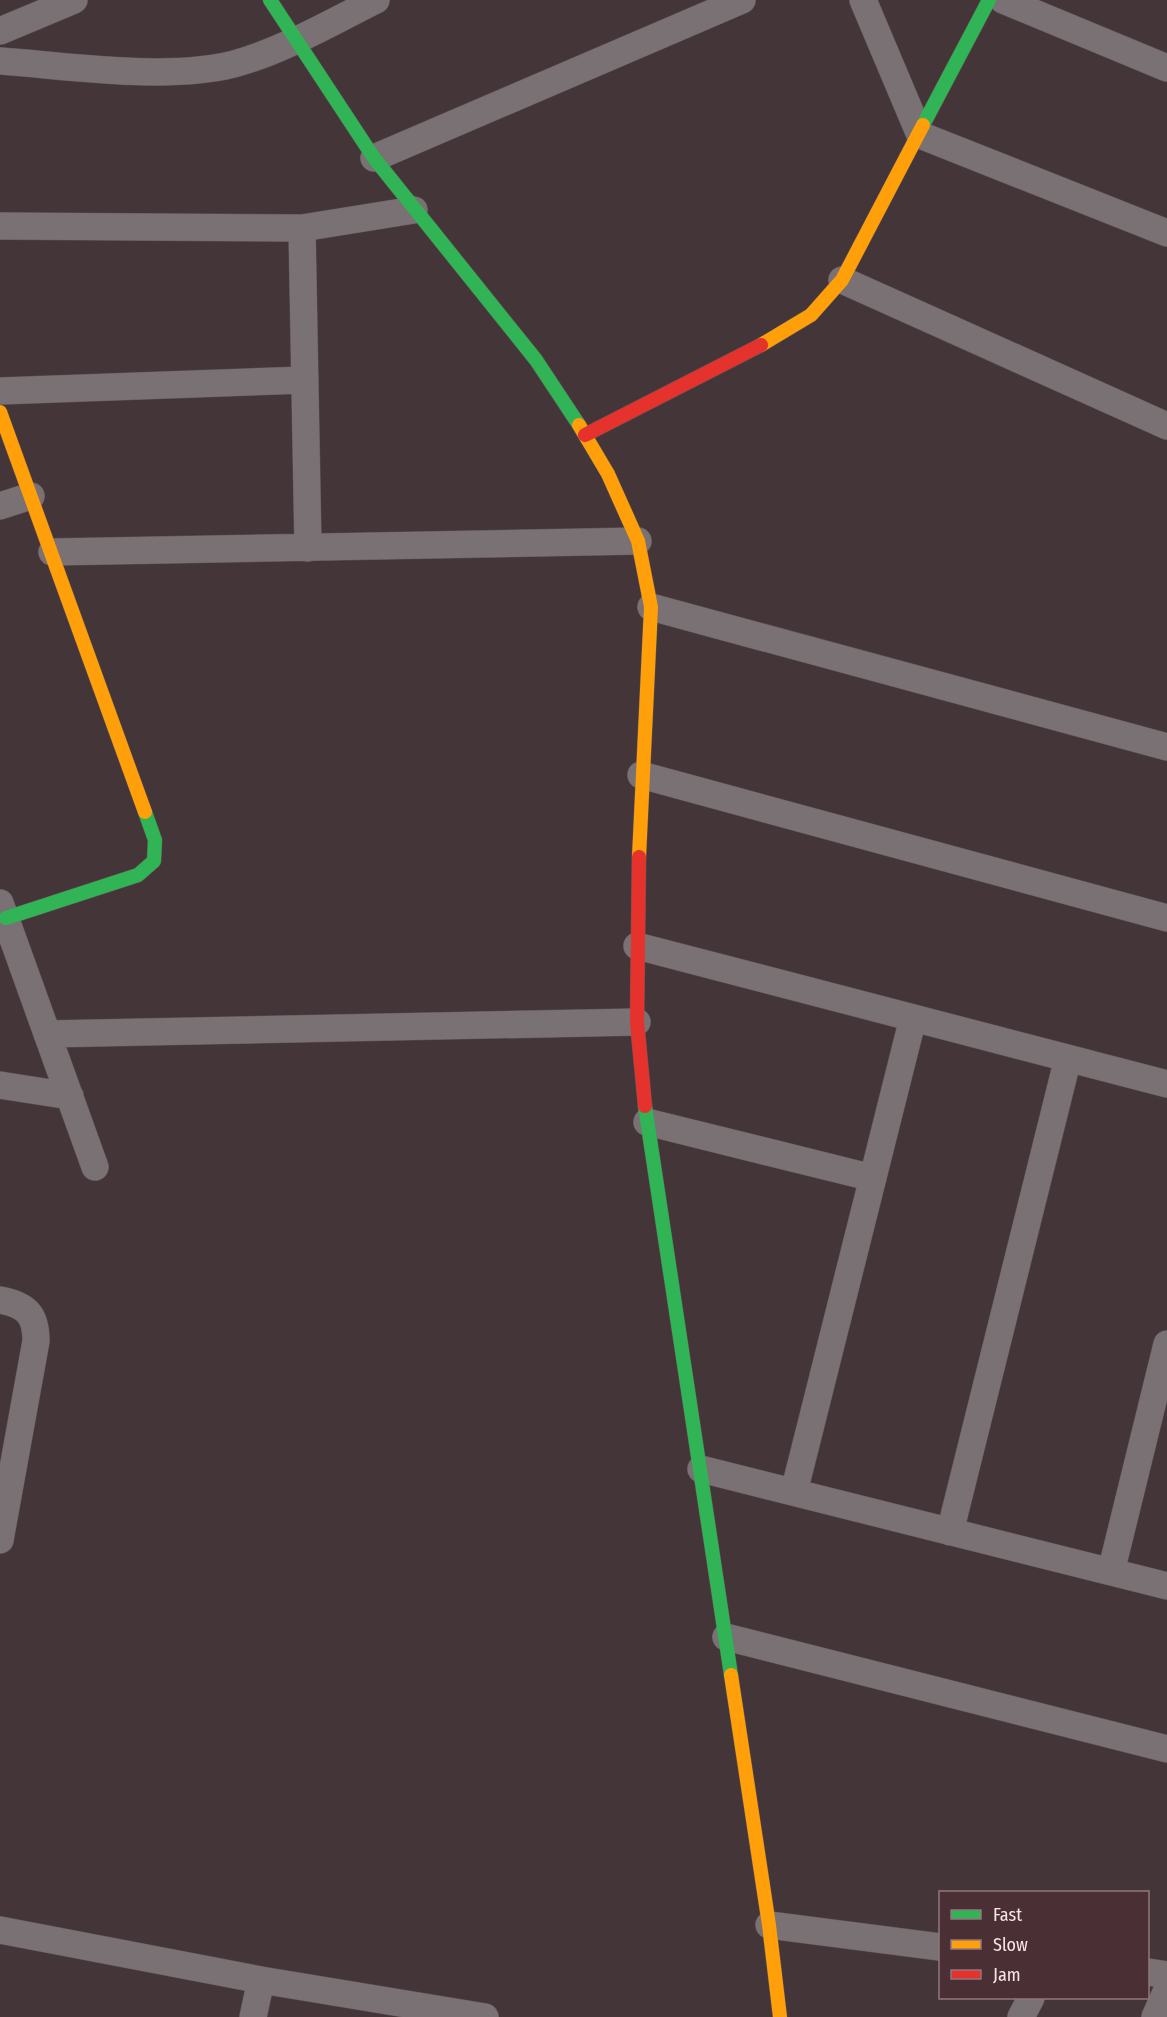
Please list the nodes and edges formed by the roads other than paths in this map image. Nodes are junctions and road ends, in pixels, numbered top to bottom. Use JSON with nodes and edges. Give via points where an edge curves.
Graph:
{"nodes":[{"id":1,"x":74,"y":0,"type":"edge"},
{"id":2,"x":270,"y":0,"type":"edge"},
{"id":3,"x":376,"y":0,"type":"edge"},
{"id":4,"x":742,"y":0,"type":"edge"},
{"id":5,"x":863,"y":0,"type":"edge"},
{"id":6,"x":989,"y":0,"type":"edge"},
{"id":7,"x":1003,"y":0,"type":"edge"},
{"id":8,"x":0,"y":32,"type":"edge"},
{"id":9,"x":295,"y":39,"type":"junction"},
{"id":10,"x":0,"y":61,"type":"edge"},
{"id":11,"x":1167,"y":68,"type":"edge"},
{"id":12,"x":921,"y":135,"type":"junction"},
{"id":13,"x":374,"y":158,"type":"junction"},
{"id":14,"x":414,"y":210,"type":"junction"},
{"id":15,"x":0,"y":226,"type":"edge"},
{"id":16,"x":302,"y":228,"type":"junction"},
{"id":17,"x":1167,"y":233,"type":"edge"},
{"id":18,"x":842,"y":280,"type":"junction"},
{"id":19,"x":305,"y":381,"type":"junction"},
{"id":20,"x":0,"y":391,"type":"edge"},
{"id":21,"x":0,"y":412,"type":"edge"},
{"id":22,"x":1167,"y":426,"type":"edge"},
{"id":23,"x":585,"y":435,"type":"junction"},
{"id":24,"x":31,"y":496,"type":"junction"},
{"id":25,"x":0,"y":506,"type":"edge"},
{"id":26,"x":638,"y":542,"type":"junction"},
{"id":27,"x":308,"y":548,"type":"junction"},
{"id":28,"x":52,"y":552,"type":"junction"},
{"id":29,"x":651,"y":607,"type":"junction"},
{"id":30,"x":1167,"y":747,"type":"edge"},
{"id":31,"x":641,"y":775,"type":"junction"},
{"id":32,"x":3,"y":910,"type":"edge"},
{"id":33,"x":1167,"y":918,"type":"edge"},
{"id":34,"x":637,"y":946,"type":"junction"},
{"id":35,"x":913,"y":1018,"type":"junction"},
{"id":36,"x":637,"y":1022,"type":"junction"},
{"id":37,"x":47,"y":1034,"type":"junction"},
{"id":38,"x":1068,"y":1058,"type":"junction"},
{"id":39,"x":1167,"y":1084,"type":"edge"},
{"id":40,"x":0,"y":1085,"type":"edge"},
{"id":41,"x":70,"y":1096,"type":"junction"},
{"id":42,"x":647,"y":1122,"type":"junction"},
{"id":43,"x":94,"y":1167,"type":"dead end"},
{"id":44,"x":873,"y":1178,"type":"junction"},
{"id":45,"x":0,"y":1300,"type":"edge"},
{"id":46,"x":1167,"y":1344,"type":"edge"},
{"id":47,"x":701,"y":1469,"type":"junction"},
{"id":48,"x":794,"y":1492,"type":"junction"},
{"id":49,"x":951,"y":1532,"type":"junction"},
{"id":50,"x":0,"y":1540,"type":"edge"},
{"id":51,"x":1111,"y":1572,"type":"junction"},
{"id":52,"x":1167,"y":1586,"type":"edge"},
{"id":53,"x":726,"y":1637,"type":"junction"},
{"id":54,"x":1167,"y":1749,"type":"edge"},
{"id":55,"x":769,"y":1925,"type":"junction"},
{"id":56,"x":0,"y":1930,"type":"edge"},
{"id":57,"x":939,"y":1947,"type":"edge"},
{"id":58,"x":1149,"y":1972,"type":"edge"},
{"id":59,"x":1167,"y":1975,"type":"edge"},
{"id":60,"x":261,"y":1980,"type":"junction"},
{"id":61,"x":1167,"y":1990,"type":"edge"},
{"id":62,"x":1030,"y":1999,"type":"edge"},
{"id":63,"x":253,"y":2017,"type":"edge"},
{"id":64,"x":485,"y":2017,"type":"edge"},
{"id":65,"x":780,"y":2017,"type":"edge"},
{"id":66,"x":1021,"y":2017,"type":"edge"},
{"id":67,"x":1155,"y":2017,"type":"edge"}],
"edges":[{"from":1,"to":8,"type":"street"},
{"from":2,"to":9,"type":"street"},
{"from":3,"to":9,"type":"street"},
{"from":4,"to":13,"type":"street"},
{"from":5,"to":12,"type":"street"},
{"from":6,"to":12,"type":"street"},
{"from":7,"to":11,"type":"street"},
{"from":9,"to":10,"type":"street","via":[[234,64],[179,72]]},
{"from":9,"to":13,"type":"street"},
{"from":12,"to":17,"type":"street"},
{"from":12,"to":18,"type":"street"},
{"from":13,"to":14,"type":"street"},
{"from":14,"to":16,"type":"street"},
{"from":14,"to":23,"type":"street","via":[[536,360]]},
{"from":15,"to":16,"type":"street"},
{"from":16,"to":19,"type":"street"},
{"from":18,"to":22,"type":"street"},
{"from":18,"to":23,"type":"street","via":[[811,315],[774,338]]},
{"from":19,"to":20,"type":"street"},
{"from":19,"to":27,"type":"street"},
{"from":21,"to":24,"type":"street"},
{"from":23,"to":26,"type":"street","via":[[608,474]]},
{"from":24,"to":25,"type":"street"},
{"from":24,"to":28,"type":"street"},
{"from":26,"to":27,"type":"street"},
{"from":26,"to":29,"type":"street"},
{"from":27,"to":28,"type":"street"},
{"from":28,"to":32,"type":"street","via":[[155,840],[154,861],[138,875]]},
{"from":29,"to":30,"type":"street"},
{"from":29,"to":31,"type":"street"},
{"from":31,"to":33,"type":"street"},
{"from":31,"to":34,"type":"street"},
{"from":32,"to":37,"type":"street"},
{"from":34,"to":35,"type":"street"},
{"from":34,"to":36,"type":"street"},
{"from":35,"to":38,"type":"street"},
{"from":35,"to":44,"type":"street"},
{"from":36,"to":37,"type":"street"},
{"from":36,"to":42,"type":"street"},
{"from":37,"to":41,"type":"street"},
{"from":38,"to":39,"type":"street"},
{"from":38,"to":49,"type":"street"},
{"from":40,"to":41,"type":"street"},
{"from":41,"to":43,"type":"street"},
{"from":42,"to":44,"type":"street"},
{"from":42,"to":47,"type":"street"},
{"from":44,"to":48,"type":"street"},
{"from":45,"to":50,"type":"street","via":[[28,1311],[36,1323],[36,1332]]},
{"from":46,"to":51,"type":"street"},
{"from":47,"to":48,"type":"street"},
{"from":47,"to":53,"type":"street"},
{"from":48,"to":49,"type":"street"},
{"from":49,"to":51,"type":"street"},
{"from":51,"to":52,"type":"street"},
{"from":53,"to":54,"type":"street"},
{"from":53,"to":55,"type":"street"},
{"from":55,"to":57,"type":"street"},
{"from":55,"to":65,"type":"street"},
{"from":56,"to":60,"type":"street"},
{"from":58,"to":59,"type":"street"},
{"from":60,"to":63,"type":"street"},
{"from":60,"to":64,"type":"street"},
{"from":61,"to":67,"type":"street"},
{"from":62,"to":66,"type":"street"}]}
